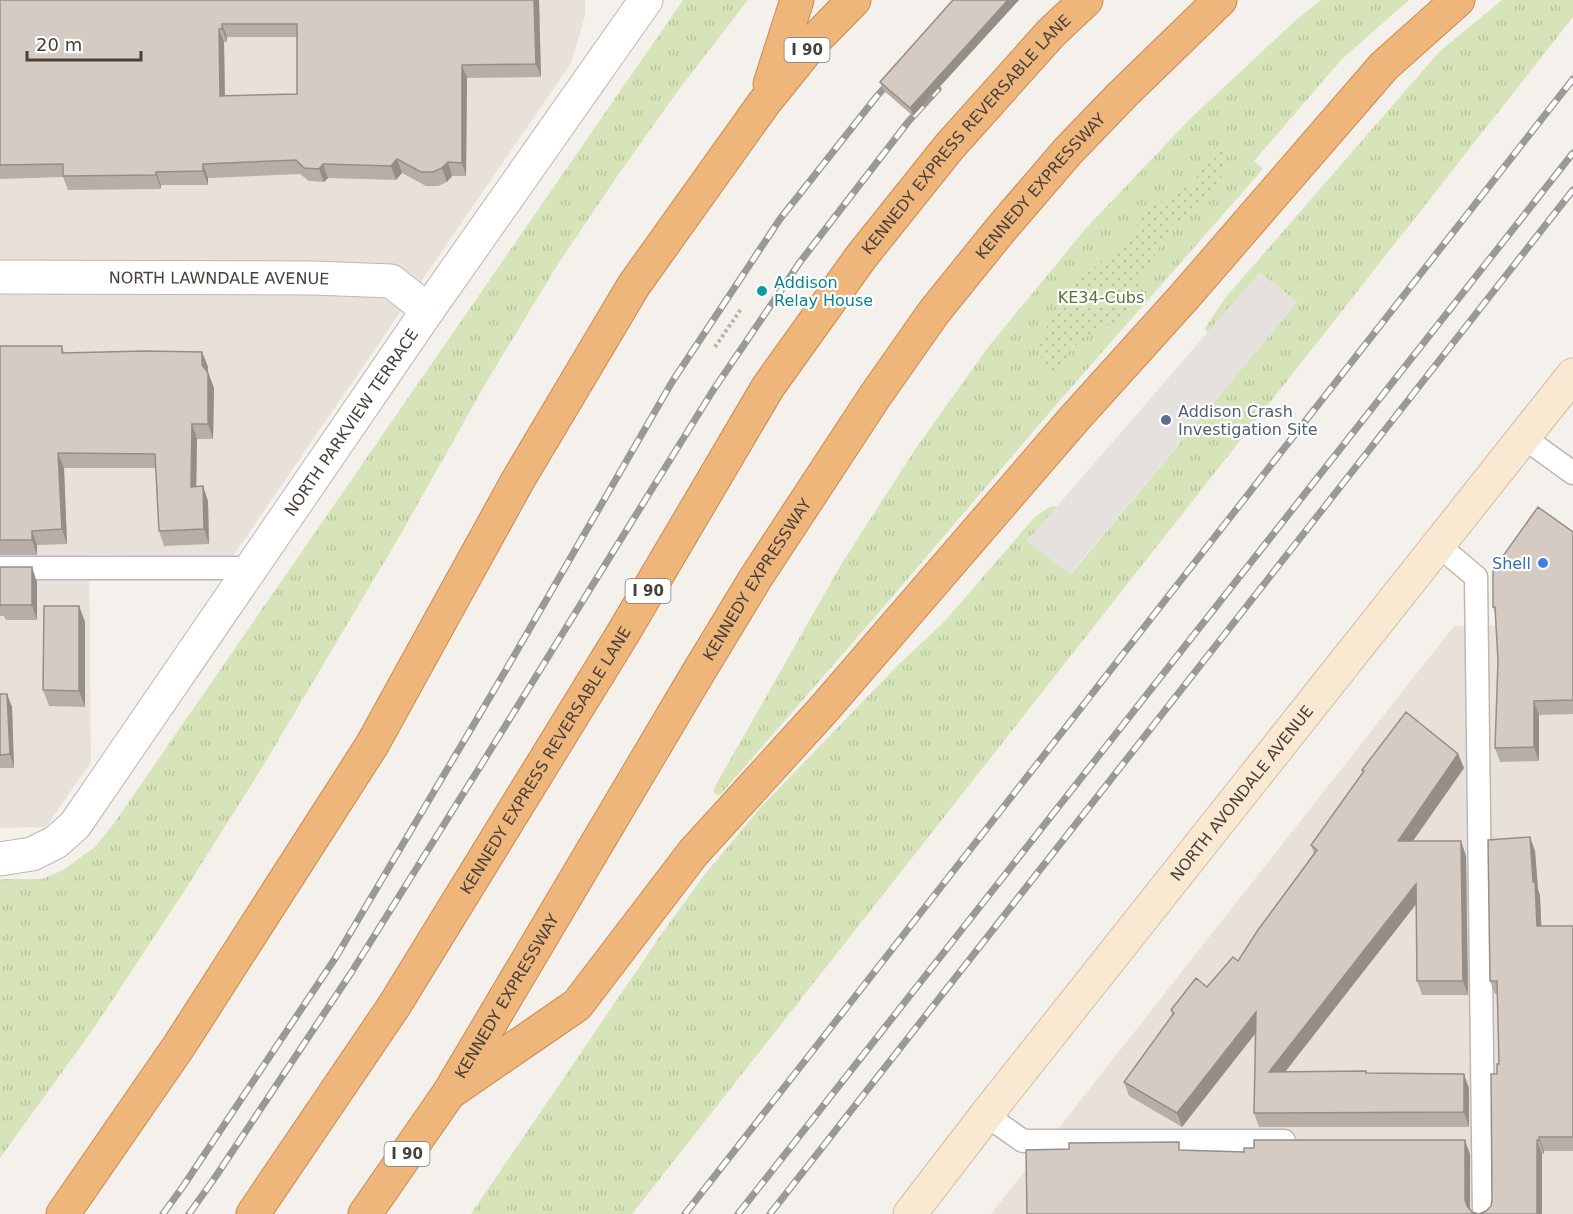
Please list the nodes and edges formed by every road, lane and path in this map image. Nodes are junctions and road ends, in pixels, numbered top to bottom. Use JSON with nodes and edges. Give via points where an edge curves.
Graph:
{"nodes":[{"id":1,"x":797,"y":0,"type":"edge"},
{"id":2,"x":854,"y":0,"type":"edge"},
{"id":3,"x":1086,"y":0,"type":"edge"},
{"id":4,"x":1220,"y":0,"type":"edge"},
{"id":5,"x":1458,"y":0,"type":"edge"},
{"id":6,"x":642,"y":2,"type":"edge"},
{"id":7,"x":764,"y":103,"type":"junction"},
{"id":8,"x":0,"y":277,"type":"edge"},
{"id":9,"x":741,"y":309,"type":"dead end"},
{"id":10,"x":428,"y":310,"type":"junction"},
{"id":11,"x":716,"y":347,"type":"dead end"},
{"id":12,"x":1573,"y":375,"type":"edge"},
{"id":13,"x":1523,"y":437,"type":"junction"},
{"id":14,"x":1573,"y":473,"type":"edge"},
{"id":15,"x":1438,"y":545,"type":"junction"},
{"id":16,"x":0,"y":568,"type":"edge"},
{"id":17,"x":252,"y":568,"type":"junction"},
{"id":18,"x":0,"y":859,"type":"edge"},
{"id":19,"x":449,"y":1094,"type":"junction"},
{"id":20,"x":986,"y":1115,"type":"junction"},
{"id":21,"x":1460,"y":1140,"type":"edge"},
{"id":22,"x":1483,"y":1140,"type":"junction"},
{"id":23,"x":1306,"y":1141,"type":"edge"},
{"id":24,"x":63,"y":1214,"type":"edge"},
{"id":25,"x":253,"y":1214,"type":"edge"},
{"id":26,"x":365,"y":1214,"type":"edge"},
{"id":27,"x":910,"y":1214,"type":"edge"},
{"id":28,"x":1484,"y":1214,"type":"edge"}],
"edges":[{"from":1,"to":7,"type":"highway"},
{"from":2,"to":7,"type":"highway","number":"I 90","via":[[814,41]]},
{"from":3,"to":25,"type":"highway","name":"KENNEDY EXPRESS REVERSABLE LANE","number":"I 90","via":[[1051,33],[949,147],[861,257],[768,387],[622,635],[394,1006]]},
{"from":4,"to":19,"type":"highway","name":"KENNEDY EXPRESSWAY","number":"I 90","via":[[1068,151],[914,340],[749,588]]},
{"from":5,"to":19,"type":"highway","via":[[1384,66],[823,710],[693,853],[577,1005]]},
{"from":6,"to":10,"type":"street","name":"NORTH PARKVIEW TERRACE"},
{"from":7,"to":24,"type":"highway","number":"I 90","via":[[634,285],[518,480],[372,745],[180,1046]]},
{"from":8,"to":10,"type":"street","name":"NORTH LAWNDALE AVENUE","via":[[391,281]]},
{"from":9,"to":11,"type":"path"},
{"from":10,"to":17,"type":"street","name":"NORTH PARKVIEW TERRACE"},
{"from":12,"to":13,"type":"street","name":"NORTH AVONDALE AVENUE"},
{"from":13,"to":14,"type":"lane"},
{"from":13,"to":15,"type":"street","name":"NORTH AVONDALE AVENUE"},
{"from":15,"to":20,"type":"street","name":"NORTH AVONDALE AVENUE"},
{"from":15,"to":22,"type":"lane","via":[[1476,577]]},
{"from":16,"to":17,"type":"lane"},
{"from":17,"to":18,"type":"street","name":"NORTH PARKVIEW TERRACE","via":[[75,825],[56,842],[32,854]]},
{"from":19,"to":26,"type":"highway","name":"KENNEDY EXPRESSWAY","number":"I 90"},
{"from":20,"to":23,"type":"lane","via":[[1023,1142]]},
{"from":20,"to":27,"type":"street","name":"NORTH AVONDALE AVENUE"},
{"from":21,"to":22,"type":"lane"},
{"from":22,"to":28,"type":"lane"}]}
